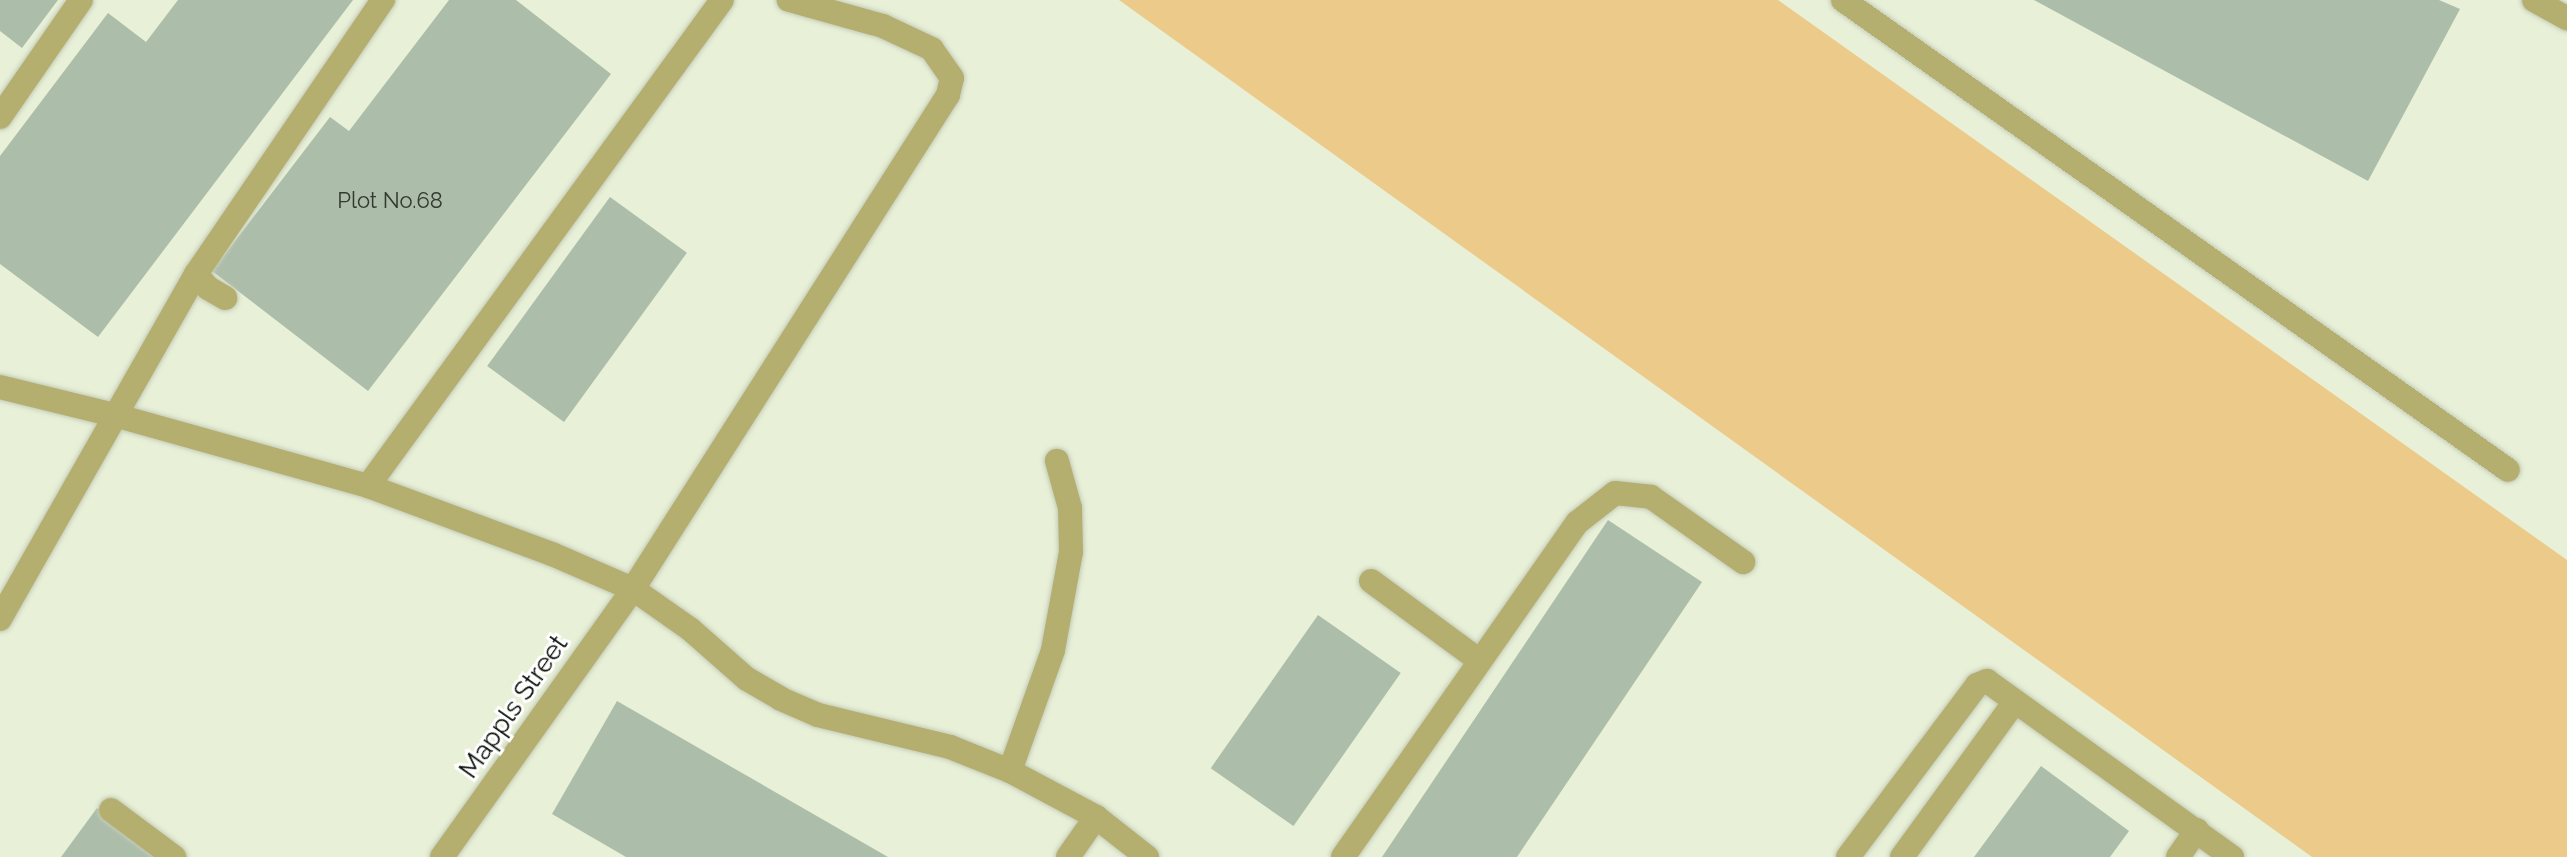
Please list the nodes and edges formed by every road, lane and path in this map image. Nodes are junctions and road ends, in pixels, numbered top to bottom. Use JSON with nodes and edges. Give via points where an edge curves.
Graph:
{"nodes":[{"id":1,"x":81,"y":0,"type":"edge"},
{"id":2,"x":383,"y":0,"type":"edge"},
{"id":3,"x":722,"y":0,"type":"edge"},
{"id":4,"x":789,"y":0,"type":"edge"},
{"id":5,"x":1843,"y":0,"type":"edge"},
{"id":6,"x":2534,"y":0,"type":"edge"},
{"id":7,"x":2567,"y":18,"type":"edge"},
{"id":8,"x":0,"y":117,"type":"edge"},
{"id":9,"x":196,"y":274,"type":"junction"},
{"id":10,"x":225,"y":298,"type":"dead end"},
{"id":11,"x":0,"y":387,"type":"edge"},
{"id":12,"x":114,"y":415,"type":"junction"},
{"id":13,"x":1057,"y":461,"type":"dead end"},
{"id":14,"x":2508,"y":470,"type":"dead end"},
{"id":15,"x":368,"y":486,"type":"junction"},
{"id":16,"x":1743,"y":562,"type":"dead end"},
{"id":17,"x":1371,"y":581,"type":"dead end"},
{"id":18,"x":633,"y":589,"type":"junction"},
{"id":19,"x":0,"y":619,"type":"edge"},
{"id":20,"x":1480,"y":661,"type":"junction"},
{"id":21,"x":2014,"y":703,"type":"junction"},
{"id":22,"x":1010,"y":771,"type":"junction"},
{"id":23,"x":111,"y":810,"type":"dead end"},
{"id":24,"x":1096,"y":817,"type":"junction"},
{"id":25,"x":2197,"y":830,"type":"junction"},
{"id":26,"x":174,"y":857,"type":"edge"},
{"id":27,"x":442,"y":857,"type":"edge"},
{"id":28,"x":1068,"y":857,"type":"edge"},
{"id":29,"x":1147,"y":857,"type":"edge"},
{"id":30,"x":1343,"y":857,"type":"edge"},
{"id":31,"x":1848,"y":857,"type":"edge"},
{"id":32,"x":1902,"y":857,"type":"edge"},
{"id":33,"x":2178,"y":857,"type":"edge"},
{"id":34,"x":2232,"y":857,"type":"edge"}],
"edges":[{"from":1,"to":8,"type":"lane"},
{"from":2,"to":9,"type":"lane"},
{"from":3,"to":15,"type":"lane"},
{"from":4,"to":18,"type":"lane","name":"Mappls Street","via":[[883,26],[932,49],[952,78],[948,95]]},
{"from":5,"to":14,"type":"lane"},
{"from":6,"to":7,"type":"lane"},
{"from":9,"to":10,"type":"lane"},
{"from":9,"to":12,"type":"lane"},
{"from":11,"to":12,"type":"lane"},
{"from":12,"to":15,"type":"lane"},
{"from":12,"to":19,"type":"lane"},
{"from":13,"to":22,"type":"lane","via":[[1070,508],[1071,552],[1053,650]]},
{"from":15,"to":18,"type":"lane","via":[[491,529]]},
{"from":16,"to":20,"type":"lane","via":[[1651,497],[1615,493],[1578,522]]},
{"from":17,"to":20,"type":"lane"},
{"from":18,"to":22,"type":"lane","via":[[747,679],[781,699],[818,715],[950,747]]},
{"from":18,"to":27,"type":"lane","name":"Mappls Street"},
{"from":20,"to":30,"type":"lane"},
{"from":21,"to":25,"type":"lane"},
{"from":21,"to":31,"type":"lane","via":[[1987,681],[1977,685]]},
{"from":21,"to":32,"type":"lane"},
{"from":22,"to":24,"type":"lane"},
{"from":23,"to":26,"type":"lane"},
{"from":24,"to":28,"type":"lane"},
{"from":24,"to":29,"type":"lane"},
{"from":25,"to":33,"type":"lane"},
{"from":25,"to":34,"type":"lane"}]}
